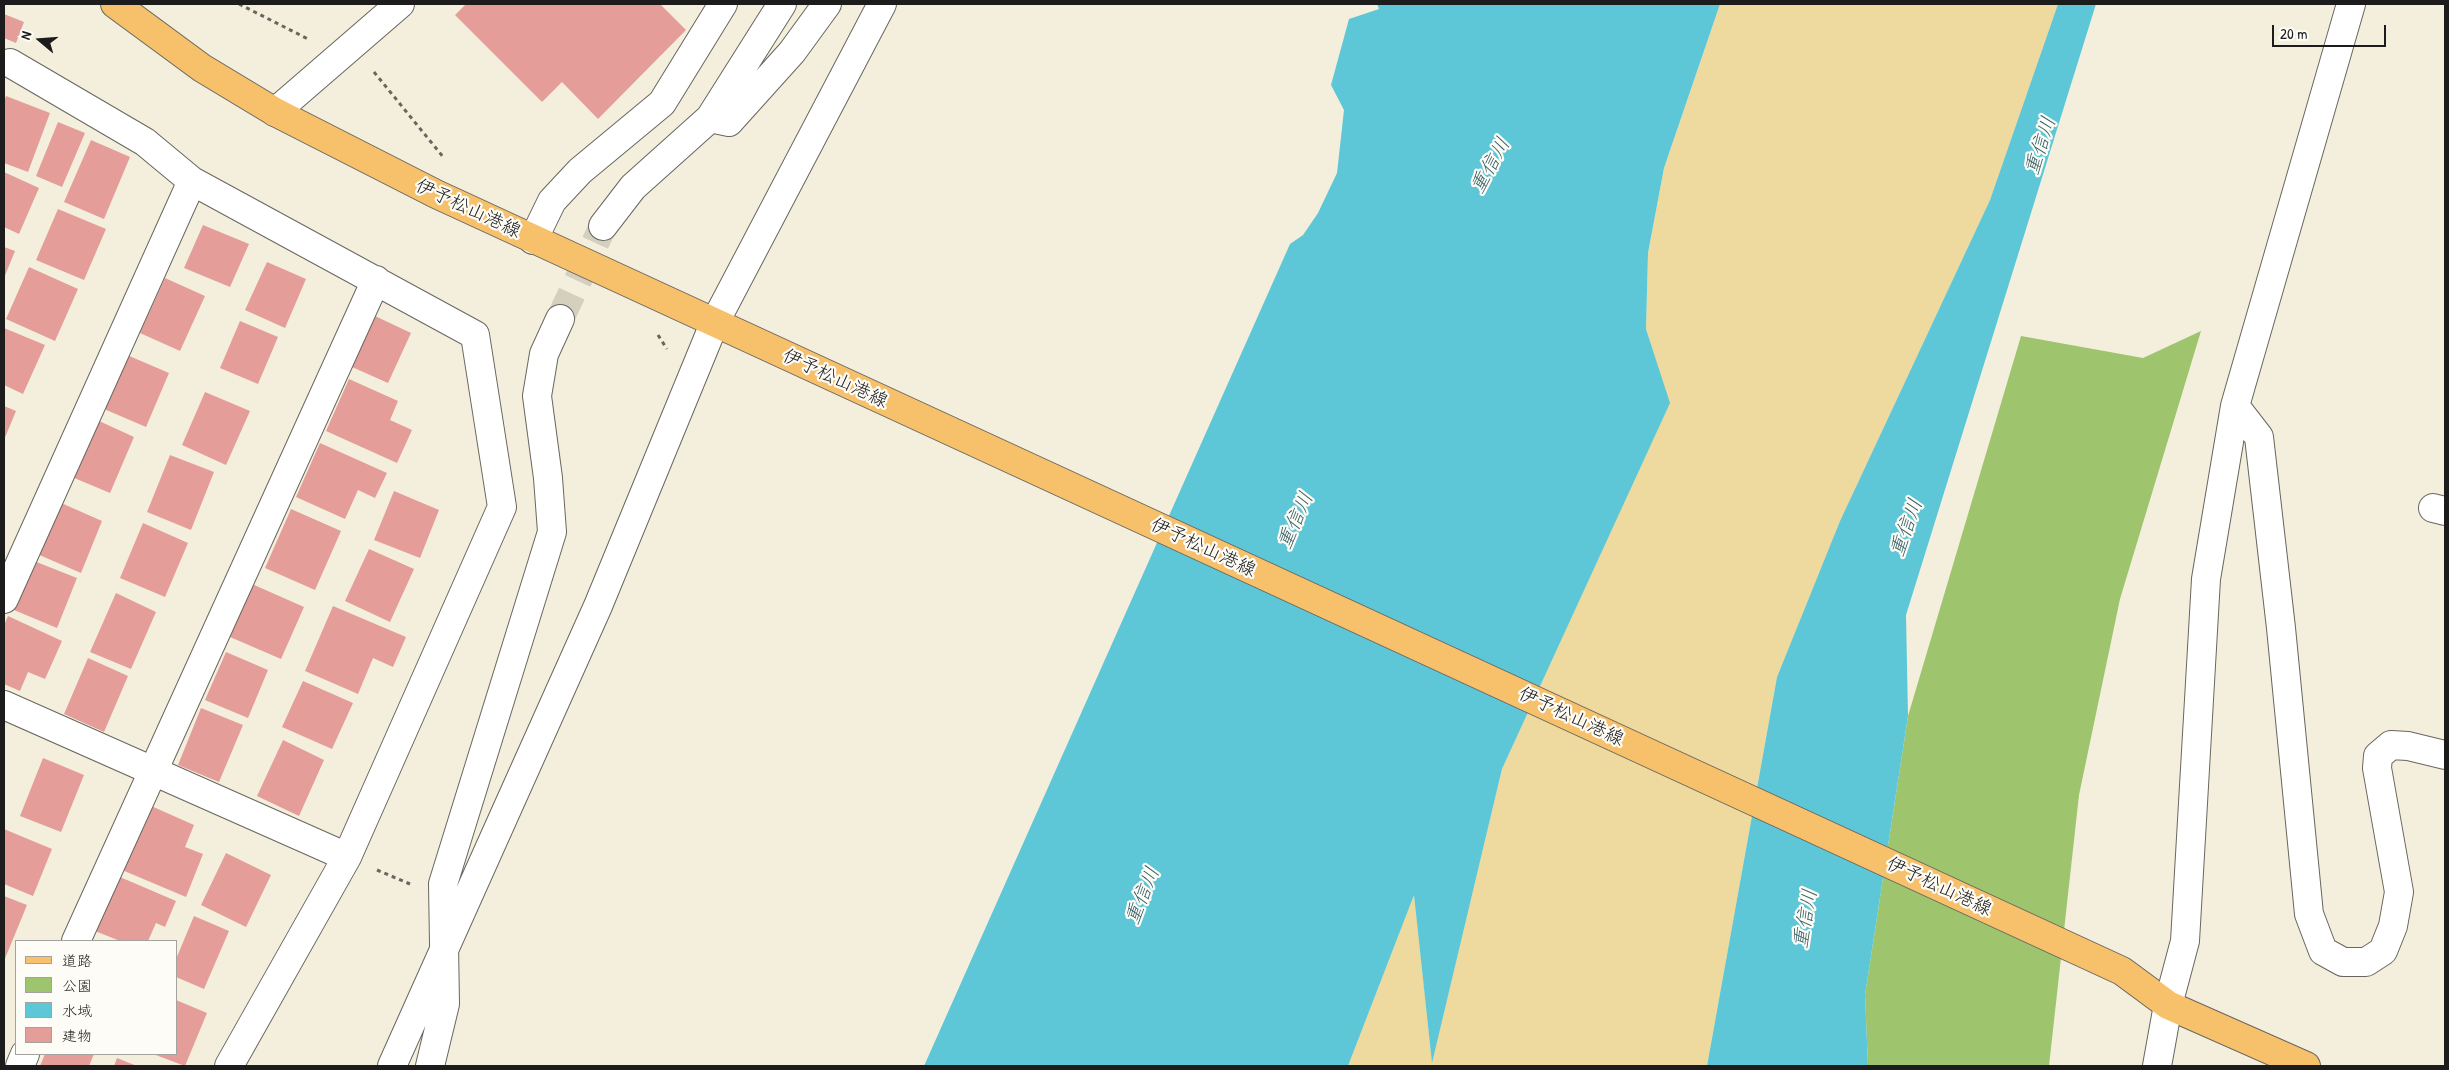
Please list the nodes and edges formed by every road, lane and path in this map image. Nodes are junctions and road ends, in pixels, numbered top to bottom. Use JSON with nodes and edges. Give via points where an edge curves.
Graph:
{"nodes":[{"id":1,"x":115,"y":4,"type":"edge"},
{"id":2,"x":239,"y":4,"type":"edge"},
{"id":3,"x":400,"y":4,"type":"edge"},
{"id":4,"x":723,"y":4,"type":"edge"},
{"id":5,"x":782,"y":4,"type":"edge"},
{"id":6,"x":827,"y":4,"type":"edge"},
{"id":7,"x":882,"y":4,"type":"edge"},
{"id":8,"x":2351,"y":4,"type":"edge"},
{"id":9,"x":340,"y":55,"type":"junction"},
{"id":10,"x":6,"y":67,"type":"edge"},
{"id":11,"x":275,"y":112,"type":"junction"},
{"id":12,"x":710,"y":118,"type":"junction"},
{"id":13,"x":447,"y":163,"type":"dead end"},
{"id":14,"x":192,"y":180,"type":"junction"},
{"id":15,"x":603,"y":226,"type":"tunnel mouth"},
{"id":16,"x":533,"y":240,"type":"junction"},
{"id":17,"x":376,"y":280,"type":"junction"},
{"id":18,"x":560,"y":320,"type":"tunnel mouth"},
{"id":19,"x":714,"y":324,"type":"junction"},
{"id":20,"x":2235,"y":406,"type":"junction"},
{"id":21,"x":4,"y":599,"type":"edge"},
{"id":22,"x":4,"y":705,"type":"edge"},
{"id":23,"x":2445,"y":755,"type":"edge"},
{"id":24,"x":151,"y":771,"type":"junction"},
{"id":25,"x":347,"y":857,"type":"junction"},
{"id":26,"x":443,"y":898,"type":"junction"},
{"id":27,"x":76,"y":940,"type":"edge"},
{"id":28,"x":445,"y":949,"type":"junction"},
{"id":29,"x":2168,"y":1005,"type":"junction"},
{"id":30,"x":229,"y":1066,"type":"edge"},
{"id":31,"x":392,"y":1066,"type":"edge"},
{"id":32,"x":430,"y":1066,"type":"edge"},
{"id":33,"x":2157,"y":1066,"type":"edge"},
{"id":34,"x":2306,"y":1066,"type":"edge"}],
"edges":[{"from":1,"to":11,"type":"main road","name":"伊予松山港線","via":[[202,68]]},
{"from":2,"to":9,"type":"path"},
{"from":3,"to":9,"type":"street"},
{"from":4,"to":16,"type":"street","via":[[662,103],[580,171],[552,202]]},
{"from":5,"to":12,"type":"street"},
{"from":6,"to":12,"type":"street","via":[[792,52],[729,122]]},
{"from":7,"to":19,"type":"street"},
{"from":8,"to":20,"type":"street"},
{"from":9,"to":11,"type":"street"},
{"from":9,"to":13,"type":"path","via":[[373,72]]},
{"from":10,"to":14,"type":"street","via":[[145,142]]},
{"from":11,"to":16,"type":"main road","name":"伊予松山港線","via":[[364,159]]},
{"from":12,"to":15,"type":"street","via":[[633,187]]},
{"from":14,"to":17,"type":"street"},
{"from":14,"to":21,"type":"street"},
{"from":16,"to":19,"type":"main road","name":"伊予松山港線"},
{"from":17,"to":24,"type":"street"},
{"from":17,"to":25,"type":"street","via":[[475,335],[502,507]]},
{"from":18,"to":26,"type":"street","via":[[544,354],[537,396],[552,532],[443,884]]},
{"from":19,"to":28,"type":"street","via":[[598,606]]},
{"from":19,"to":29,"type":"main road","name":"伊予松山港線","via":[[2122,971]]},
{"from":20,"to":23,"type":"street","via":[[2259,437],[2308,914],[2323,951],[2343,962],[2366,962],[2383,951],[2393,926],[2399,892],[2376,768],[2378,756],[2391,745]]},
{"from":20,"to":29,"type":"street","via":[[2206,579],[2186,941]]},
{"from":22,"to":24,"type":"street"},
{"from":24,"to":25,"type":"street"},
{"from":24,"to":27,"type":"street"},
{"from":25,"to":26,"type":"path"},
{"from":25,"to":30,"type":"street"},
{"from":26,"to":28,"type":"street"},
{"from":28,"to":31,"type":"street"},
{"from":28,"to":32,"type":"street","via":[[445,1004]]},
{"from":29,"to":33,"type":"street"},
{"from":29,"to":34,"type":"main road","name":"伊予松山港線"}]}
